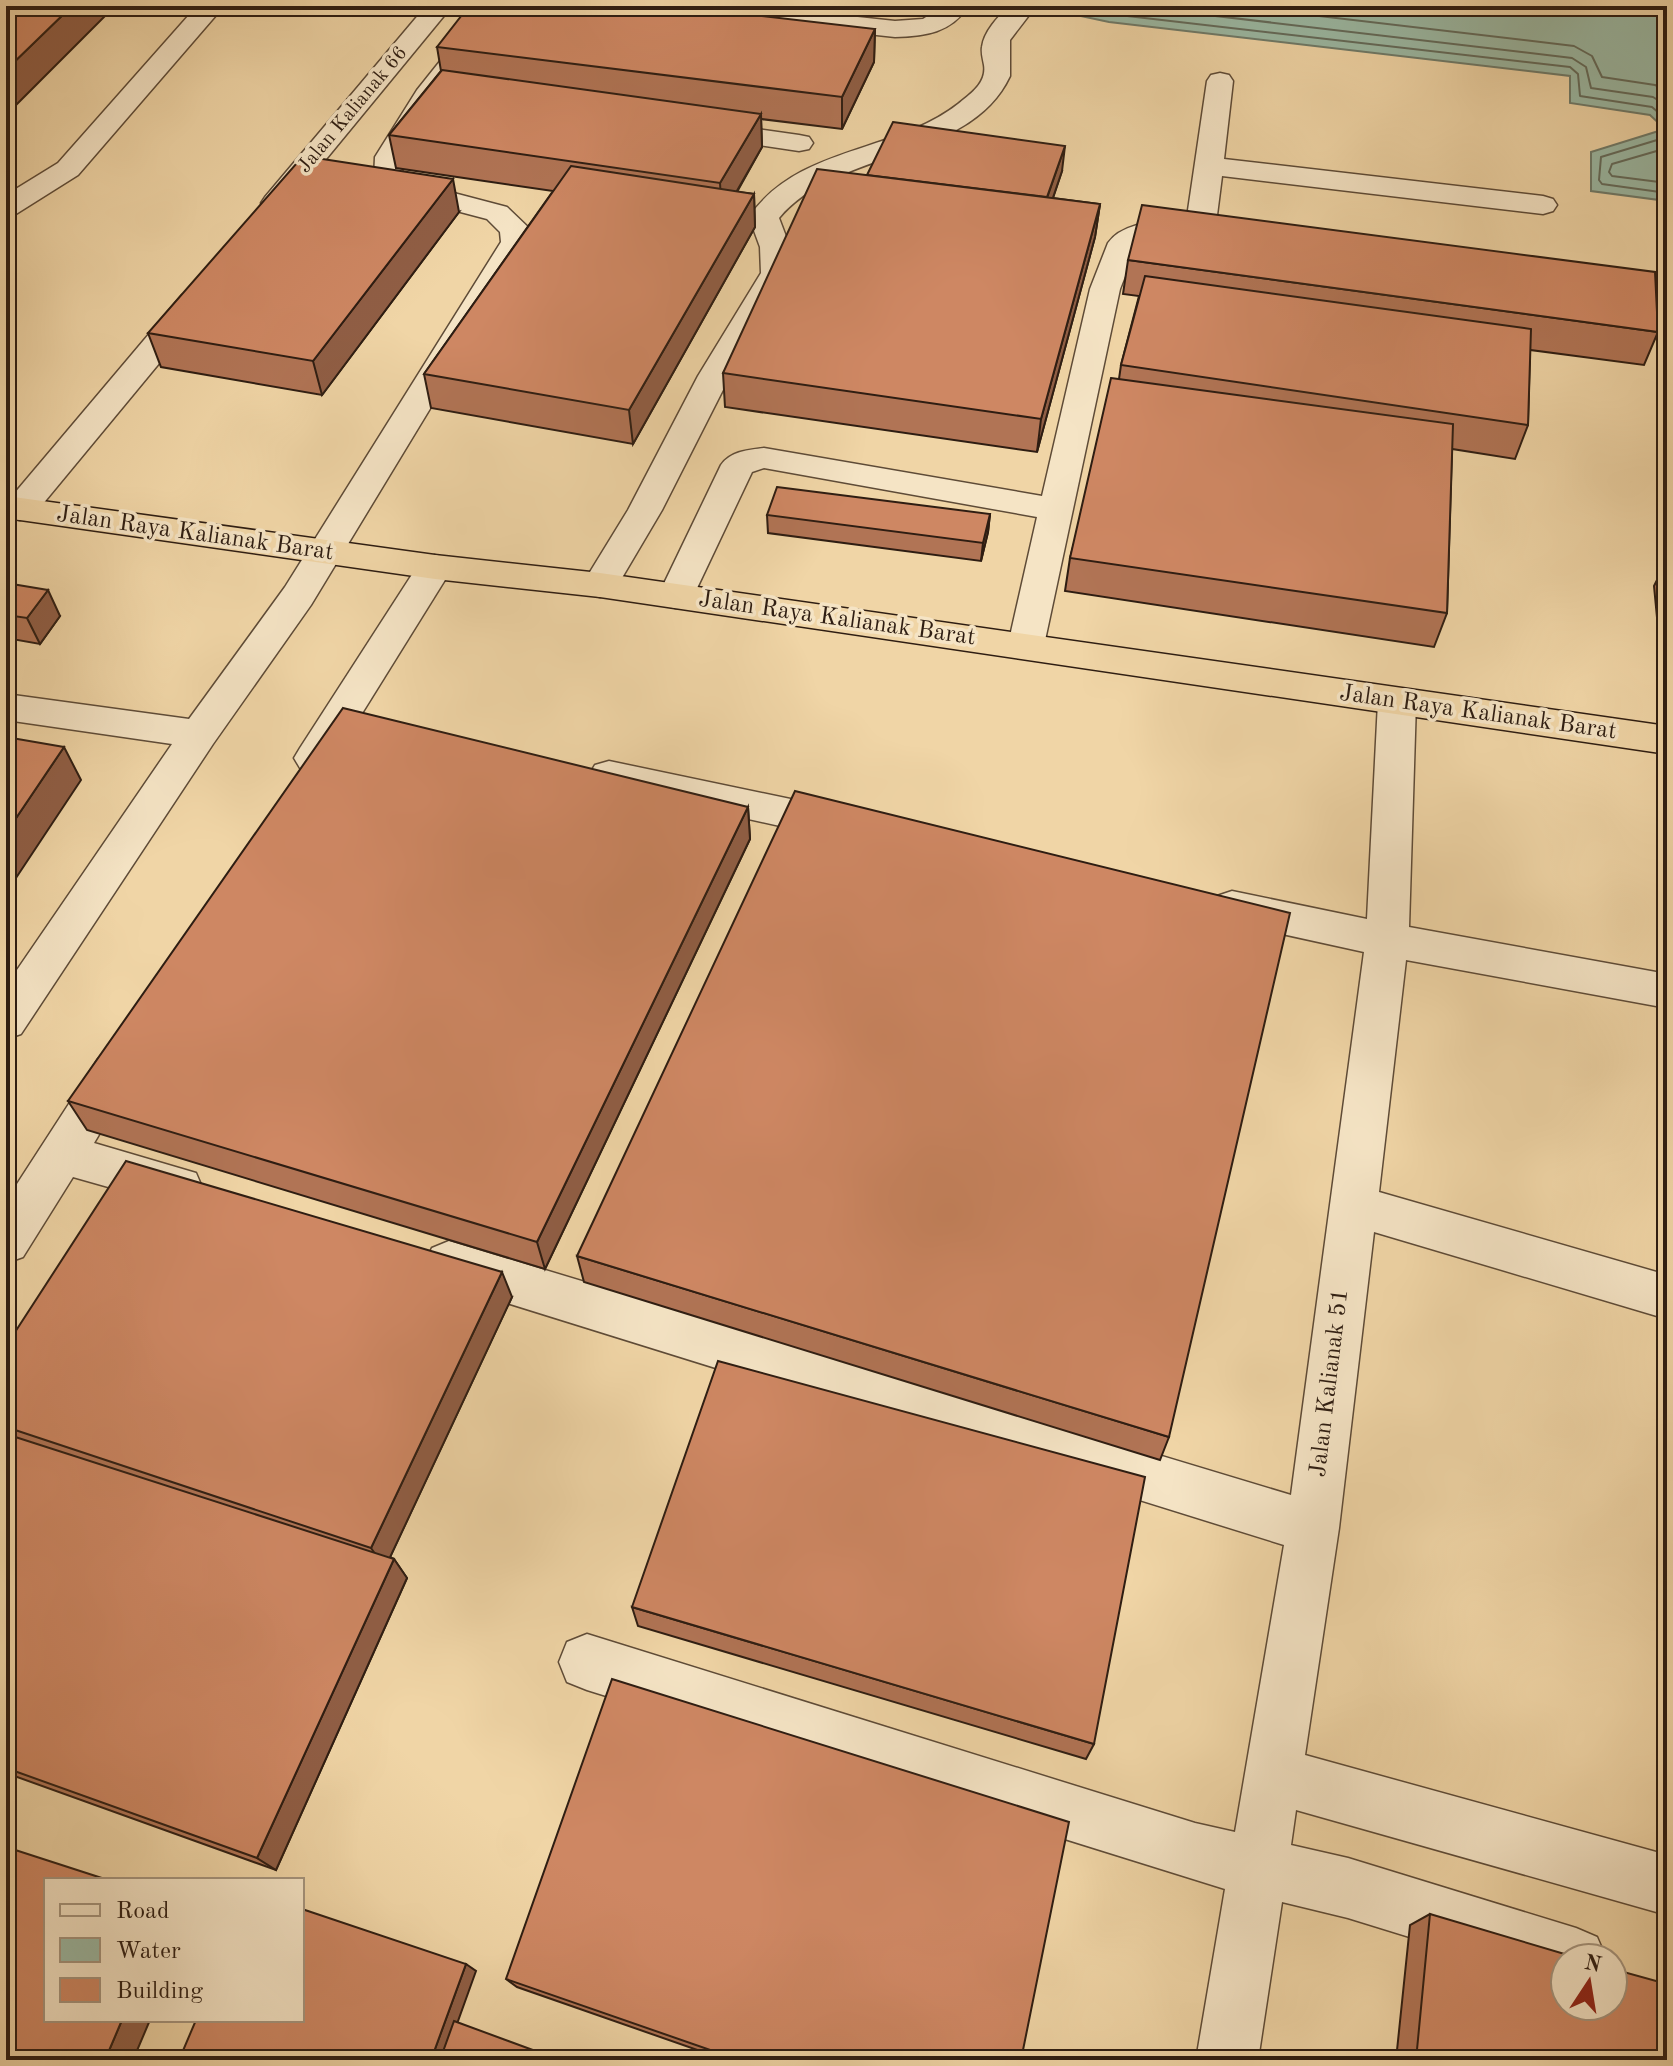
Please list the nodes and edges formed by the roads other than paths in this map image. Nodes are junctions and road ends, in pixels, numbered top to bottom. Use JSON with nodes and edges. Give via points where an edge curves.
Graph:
{"nodes":[{"id":1,"x":211,"y":6,"type":"edge"},
{"id":2,"x":439,"y":6,"type":"edge"},
{"id":3,"x":497,"y":6,"type":"edge"},
{"id":4,"x":685,"y":6,"type":"edge"},
{"id":5,"x":956,"y":6,"type":"edge"},
{"id":6,"x":1023,"y":6,"type":"edge"},
{"id":7,"x":1220,"y":81,"type":"dead end"},
{"id":8,"x":676,"y":125,"type":"edge"},
{"id":9,"x":799,"y":143,"type":"dead end"},
{"id":10,"x":1210,"y":166,"type":"junction"},
{"id":11,"x":1543,"y":205,"type":"dead end"},
{"id":12,"x":6,"y":208,"type":"edge"},
{"id":13,"x":1201,"y":223,"type":"junction"},
{"id":14,"x":1232,"y":225,"type":"edge"},
{"id":15,"x":255,"y":227,"type":"edge"},
{"id":16,"x":214,"y":276,"type":"edge"},
{"id":17,"x":13,"y":508,"type":"edge"},
{"id":18,"x":1057,"y":510,"type":"junction"},
{"id":19,"x":322,"y":553,"type":"junction"},
{"id":20,"x":435,"y":567,"type":"junction"},
{"id":21,"x":600,"y":585,"type":"junction"},
{"id":22,"x":676,"y":596,"type":"junction"},
{"id":23,"x":1026,"y":645,"type":"junction"},
{"id":24,"x":1397,"y":702,"type":"junction"},
{"id":25,"x":6,"y":707,"type":"edge"},
{"id":26,"x":199,"y":734,"type":"junction"},
{"id":27,"x":1667,"y":740,"type":"edge"},
{"id":28,"x":574,"y":768,"type":"edge"},
{"id":29,"x":291,"y":794,"type":"edge"},
{"id":30,"x":882,"y":833,"type":"edge"},
{"id":31,"x":1190,"y":898,"type":"edge"},
{"id":32,"x":1387,"y":940,"type":"junction"},
{"id":33,"x":1667,"y":991,"type":"edge"},
{"id":34,"x":6,"y":1021,"type":"edge"},
{"id":35,"x":138,"y":1034,"type":"edge"},
{"id":36,"x":62,"y":1154,"type":"junction"},
{"id":37,"x":217,"y":1198,"type":"edge"},
{"id":38,"x":1352,"y":1205,"type":"junction"},
{"id":39,"x":6,"y":1242,"type":"edge"},
{"id":40,"x":413,"y":1252,"type":"edge"},
{"id":41,"x":1667,"y":1297,"type":"edge"},
{"id":42,"x":1313,"y":1528,"type":"junction"},
{"id":43,"x":587,"y":1662,"type":"dead end"},
{"id":44,"x":1273,"y":1775,"type":"junction"},
{"id":45,"x":1258,"y":1865,"type":"junction"},
{"id":46,"x":1667,"y":1885,"type":"edge"},
{"id":47,"x":1549,"y":1950,"type":"edge"},
{"id":48,"x":1227,"y":2060,"type":"edge"}],
"edges":[{"from":1,"to":12,"type":"lane","via":[[68,169]]},
{"from":2,"to":15,"type":"lane","name":"Jalan Kalianak 66"},
{"from":3,"to":19,"type":"lane","via":[[445,92],[389,157],[388,179],[402,188],[497,213],[515,229],[516,242]]},
{"from":4,"to":5,"type":"lane","via":[[895,29],[927,27],[948,19]]},
{"from":6,"to":21,"type":"lane","via":[[997,40],[999,72],[993,85],[960,115],[901,144],[801,181],[773,203],[764,217],[775,247],[776,273]]},
{"from":7,"to":10,"type":"lane"},
{"from":8,"to":9,"type":"lane"},
{"from":10,"to":11,"type":"lane"},
{"from":10,"to":13,"type":"lane"},
{"from":13,"to":14,"type":"lane"},
{"from":13,"to":18,"type":"lane","via":[[1147,232],[1123,243],[1105,289]]},
{"from":16,"to":17,"type":"lane"},
{"from":17,"to":19,"type":"highway","name":"Jalan Raya Kalianak Barat"},
{"from":18,"to":22,"type":"lane","via":[[764,458],[749,460],[738,465]]},
{"from":18,"to":23,"type":"lane"},
{"from":19,"to":20,"type":"highway","name":"Jalan Raya Kalianak Barat"},
{"from":19,"to":26,"type":"lane","via":[[298,596]]},
{"from":20,"to":21,"type":"highway","name":"Jalan Raya Kalianak Barat"},
{"from":20,"to":29,"type":"lane"},
{"from":21,"to":22,"type":"highway","name":"Jalan Raya Kalianak Barat"},
{"from":22,"to":23,"type":"highway","name":"Jalan Raya Kalianak Barat"},
{"from":23,"to":24,"type":"highway","name":"Jalan Raya Kalianak Barat"},
{"from":24,"to":27,"type":"highway","name":"Jalan Raya Kalianak Barat"},
{"from":24,"to":32,"type":"lane","name":"Jalan Kalianak 51"},
{"from":25,"to":26,"type":"lane"},
{"from":26,"to":34,"type":"lane"},
{"from":28,"to":30,"type":"lane"},
{"from":31,"to":32,"type":"lane"},
{"from":32,"to":33,"type":"lane"},
{"from":32,"to":38,"type":"lane","name":"Jalan Kalianak 51"},
{"from":35,"to":36,"type":"lane"},
{"from":36,"to":37,"type":"lane"},
{"from":36,"to":39,"type":"lane"},
{"from":38,"to":41,"type":"lane"},
{"from":38,"to":42,"type":"lane","name":"Jalan Kalianak 51"},
{"from":40,"to":42,"type":"lane"},
{"from":42,"to":44,"type":"lane","name":"Jalan Kalianak 51"},
{"from":43,"to":45,"type":"lane","via":[[1195,1852]]},
{"from":44,"to":45,"type":"lane","name":"Jalan Kalianak 51"},
{"from":44,"to":46,"type":"lane"},
{"from":45,"to":47,"type":"lane"},
{"from":45,"to":48,"type":"lane","name":"Jalan Kalianak 51"}]}
